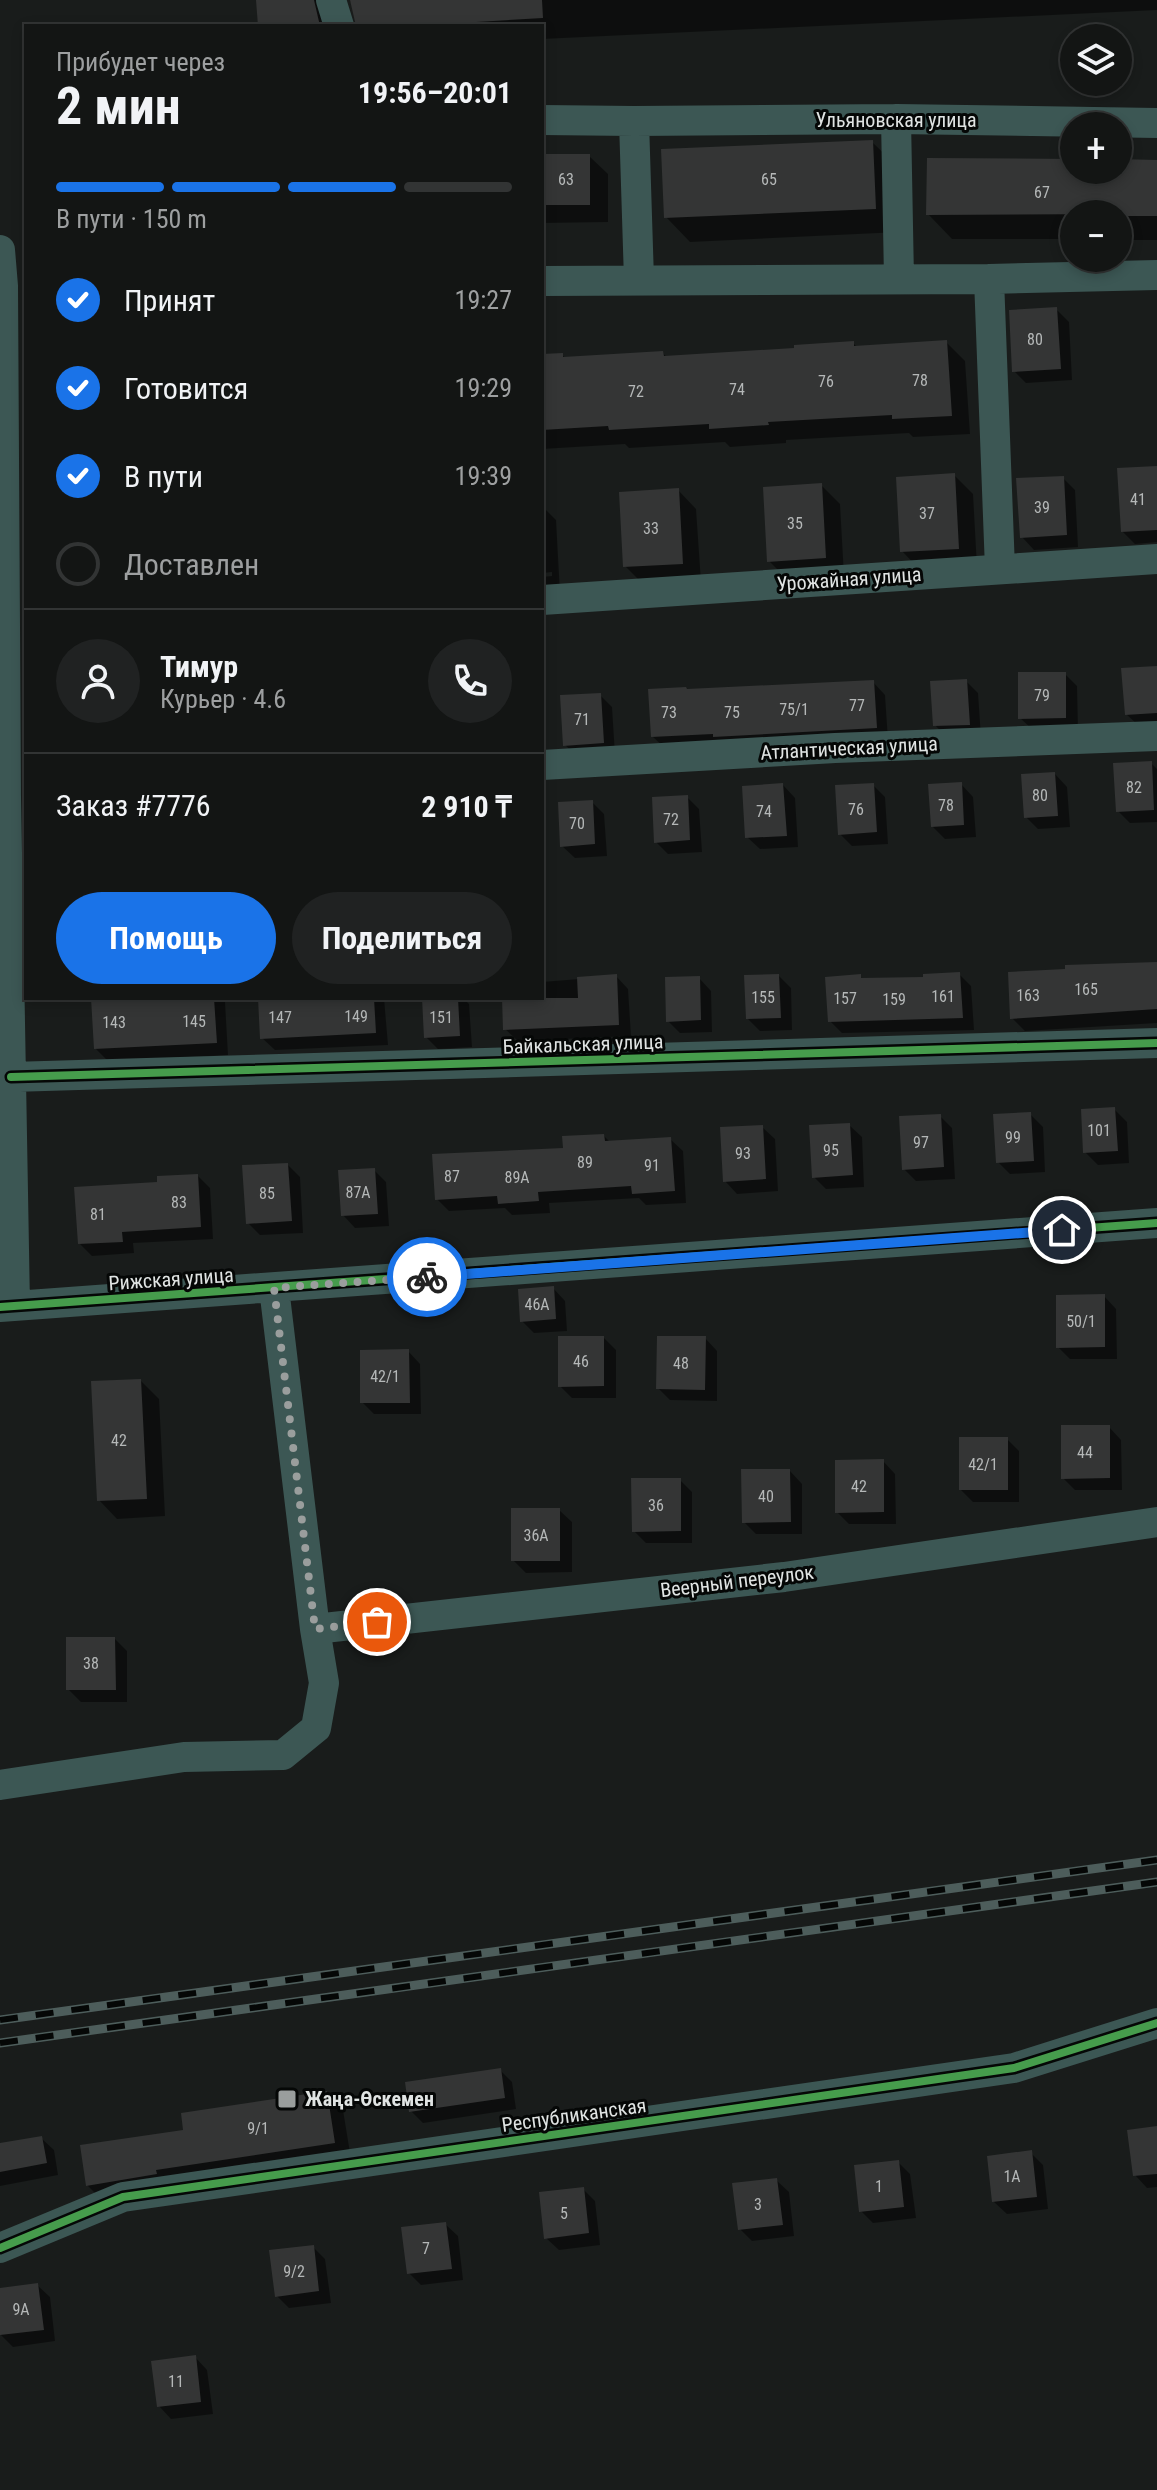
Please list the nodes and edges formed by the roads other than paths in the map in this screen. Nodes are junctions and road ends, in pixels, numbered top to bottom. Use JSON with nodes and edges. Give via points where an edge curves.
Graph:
{"nodes":[{"id":1,"x":331,"y":0,"type":"edge"},
{"id":2,"x":338,"y":24,"type":"edge"},
{"id":3,"x":896,"y":119,"type":"junction"},
{"id":4,"x":544,"y":120,"type":"edge"},
{"id":5,"x":634,"y":121,"type":"junction"},
{"id":6,"x":1157,"y":123,"type":"edge"},
{"id":7,"x":0,"y":250,"type":"edge"},
{"id":8,"x":1157,"y":275,"type":"edge"},
{"id":9,"x":899,"y":279,"type":"junction"},
{"id":10,"x":989,"y":279,"type":"junction"},
{"id":11,"x":639,"y":280,"type":"junction"},
{"id":12,"x":544,"y":281,"type":"edge"},
{"id":13,"x":10,"y":286,"type":"edge"},
{"id":14,"x":1157,"y":559,"type":"edge"},
{"id":15,"x":1000,"y":569,"type":"junction"},
{"id":16,"x":544,"y":600,"type":"edge"},
{"id":17,"x":10,"y":636,"type":"edge"},
{"id":18,"x":1157,"y":736,"type":"edge"},
{"id":19,"x":544,"y":765,"type":"edge"},
{"id":20,"x":16,"y":796,"type":"edge"},
{"id":21,"x":4,"y":854,"type":"edge"},
{"id":22,"x":5,"y":982,"type":"edge"},
{"id":23,"x":1157,"y":1043,"type":"edge"},
{"id":24,"x":11,"y":1077,"type":"junction"},
{"id":25,"x":1157,"y":1223,"type":"edge"},
{"id":26,"x":274,"y":1288,"type":"junction"},
{"id":27,"x":8,"y":1306,"type":"edge"},
{"id":28,"x":1157,"y":1522,"type":"edge"},
{"id":29,"x":315,"y":1629,"type":"junction"},
{"id":30,"x":0,"y":1785,"type":"edge"},
{"id":31,"x":1157,"y":2023,"type":"edge"},
{"id":32,"x":0,"y":2248,"type":"edge"}],
"edges":[{"from":1,"to":2,"type":"street"},
{"from":3,"to":5,"type":"street","name":"Ульяновская улица"},
{"from":3,"to":6,"type":"street","name":"Ульяновская улица"},
{"from":3,"to":9,"type":"street"},
{"from":4,"to":5,"type":"street","name":"Ульяновская улица"},
{"from":5,"to":11,"type":"street"},
{"from":7,"to":13,"type":"street"},
{"from":8,"to":10,"type":"street"},
{"from":9,"to":10,"type":"street"},
{"from":9,"to":11,"type":"street"},
{"from":10,"to":15,"type":"street"},
{"from":11,"to":12,"type":"street"},
{"from":13,"to":17,"type":"street"},
{"from":14,"to":15,"type":"street","name":"Урожайная улица"},
{"from":15,"to":16,"type":"street","name":"Урожайная улица"},
{"from":17,"to":20,"type":"street"},
{"from":18,"to":19,"type":"street","name":"Атлантическая улица"},
{"from":20,"to":21,"type":"street"},
{"from":21,"to":22,"type":"street"},
{"from":22,"to":24,"type":"street"},
{"from":23,"to":24,"type":"street","name":"Байкальская улица"},
{"from":24,"to":27,"type":"street"},
{"from":25,"to":26,"type":"street","name":"Рижская улица"},
{"from":26,"to":27,"type":"street","name":"Рижская улица"},
{"from":26,"to":29,"type":"street"},
{"from":28,"to":29,"type":"street","name":"Веерный переулок","via":[[784,1577]]},
{"from":29,"to":30,"type":"street","via":[[324,1683],[316,1728],[283,1755],[184,1757]]},
{"from":31,"to":32,"type":"street","name":"Республиканская","via":[[1014,2068],[123,2197]]}]}
